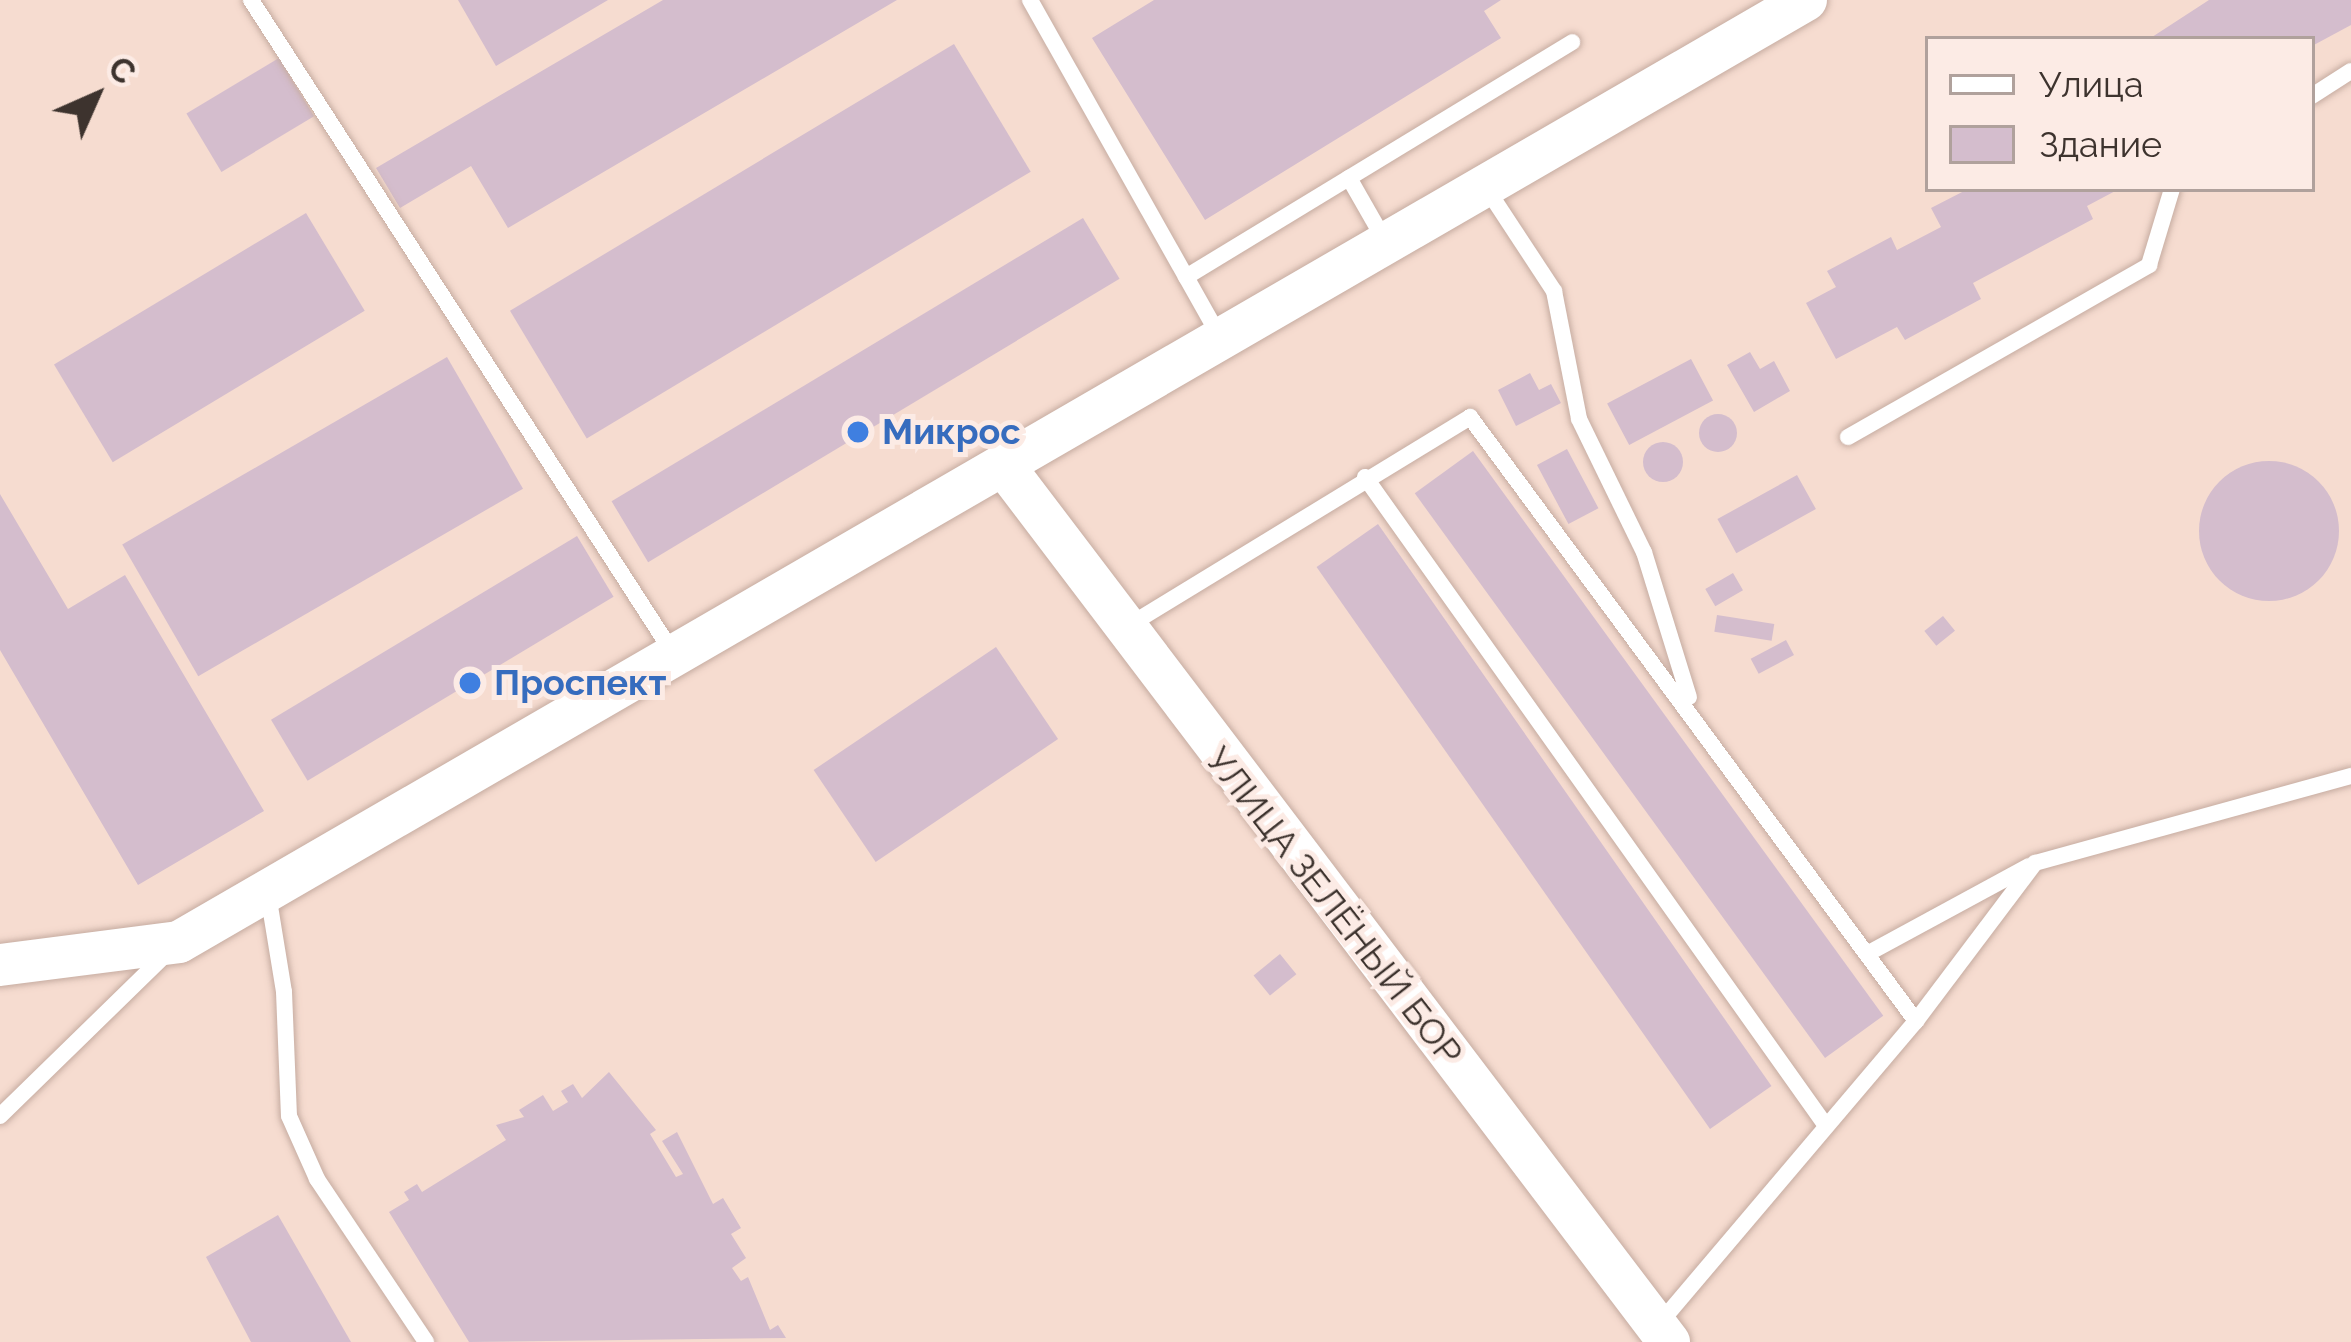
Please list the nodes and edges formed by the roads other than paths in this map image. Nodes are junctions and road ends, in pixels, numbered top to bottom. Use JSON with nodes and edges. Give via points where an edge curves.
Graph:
{"nodes":[{"id":1,"x":251,"y":0,"type":"edge"},
{"id":2,"x":1030,"y":0,"type":"edge"},
{"id":3,"x":1806,"y":0,"type":"edge"},
{"id":4,"x":1572,"y":41,"type":"dead end"},
{"id":5,"x":2351,"y":70,"type":"edge"},
{"id":6,"x":2315,"y":95,"type":"edge"},
{"id":7,"x":1349,"y":178,"type":"junction"},
{"id":8,"x":1482,"y":181,"type":"junction"},
{"id":9,"x":2171,"y":192,"type":"edge"},
{"id":10,"x":1384,"y":239,"type":"junction"},
{"id":11,"x":1186,"y":277,"type":"junction"},
{"id":12,"x":1220,"y":336,"type":"junction"},
{"id":13,"x":1847,"y":437,"type":"dead end"},
{"id":14,"x":1004,"y":466,"type":"junction"},
{"id":15,"x":1365,"y":477,"type":"junction"},
{"id":16,"x":1122,"y":630,"type":"junction"},
{"id":17,"x":674,"y":654,"type":"junction"},
{"id":18,"x":1693,"y":709,"type":"junction"},
{"id":19,"x":2351,"y":776,"type":"edge"},
{"id":20,"x":2035,"y":862,"type":"junction"},
{"id":21,"x":268,"y":893,"type":"junction"},
{"id":22,"x":178,"y":942,"type":"junction"},
{"id":23,"x":1867,"y":954,"type":"junction"},
{"id":24,"x":0,"y":965,"type":"edge"},
{"id":25,"x":1916,"y":1022,"type":"junction"},
{"id":26,"x":0,"y":1117,"type":"edge"},
{"id":27,"x":1825,"y":1123,"type":"junction"},
{"id":28,"x":1663,"y":1334,"type":"edge"},
{"id":29,"x":426,"y":1342,"type":"edge"}],
"edges":[{"from":1,"to":17,"type":"lane"},
{"from":2,"to":11,"type":"lane"},
{"from":3,"to":8,"type":"street"},
{"from":4,"to":7,"type":"lane"},
{"from":5,"to":6,"type":"lane"},
{"from":7,"to":10,"type":"lane"},
{"from":7,"to":11,"type":"lane"},
{"from":8,"to":10,"type":"street"},
{"from":8,"to":18,"type":"lane","via":[[1554,291],[1579,419],[1645,552]]},
{"from":9,"to":13,"type":"lane","via":[[2149,265]]},
{"from":10,"to":12,"type":"street"},
{"from":11,"to":12,"type":"lane"},
{"from":12,"to":14,"type":"street"},
{"from":14,"to":16,"type":"street","name":"УЛИЦА ЗЕЛЁНЫЙ БОР"},
{"from":14,"to":17,"type":"street"},
{"from":15,"to":16,"type":"lane"},
{"from":15,"to":18,"type":"lane","via":[[1470,417]]},
{"from":15,"to":27,"type":"lane"},
{"from":16,"to":28,"type":"street","name":"УЛИЦА ЗЕЛЁНЫЙ БОР"},
{"from":17,"to":21,"type":"street"},
{"from":18,"to":23,"type":"lane"},
{"from":19,"to":20,"type":"lane"},
{"from":20,"to":23,"type":"lane"},
{"from":20,"to":25,"type":"lane"},
{"from":21,"to":22,"type":"street"},
{"from":21,"to":29,"type":"lane","via":[[284,992],[289,1116],[317,1179]]},
{"from":22,"to":24,"type":"street"},
{"from":22,"to":26,"type":"lane"},
{"from":23,"to":25,"type":"lane"},
{"from":25,"to":27,"type":"lane"},
{"from":27,"to":28,"type":"lane"}]}
